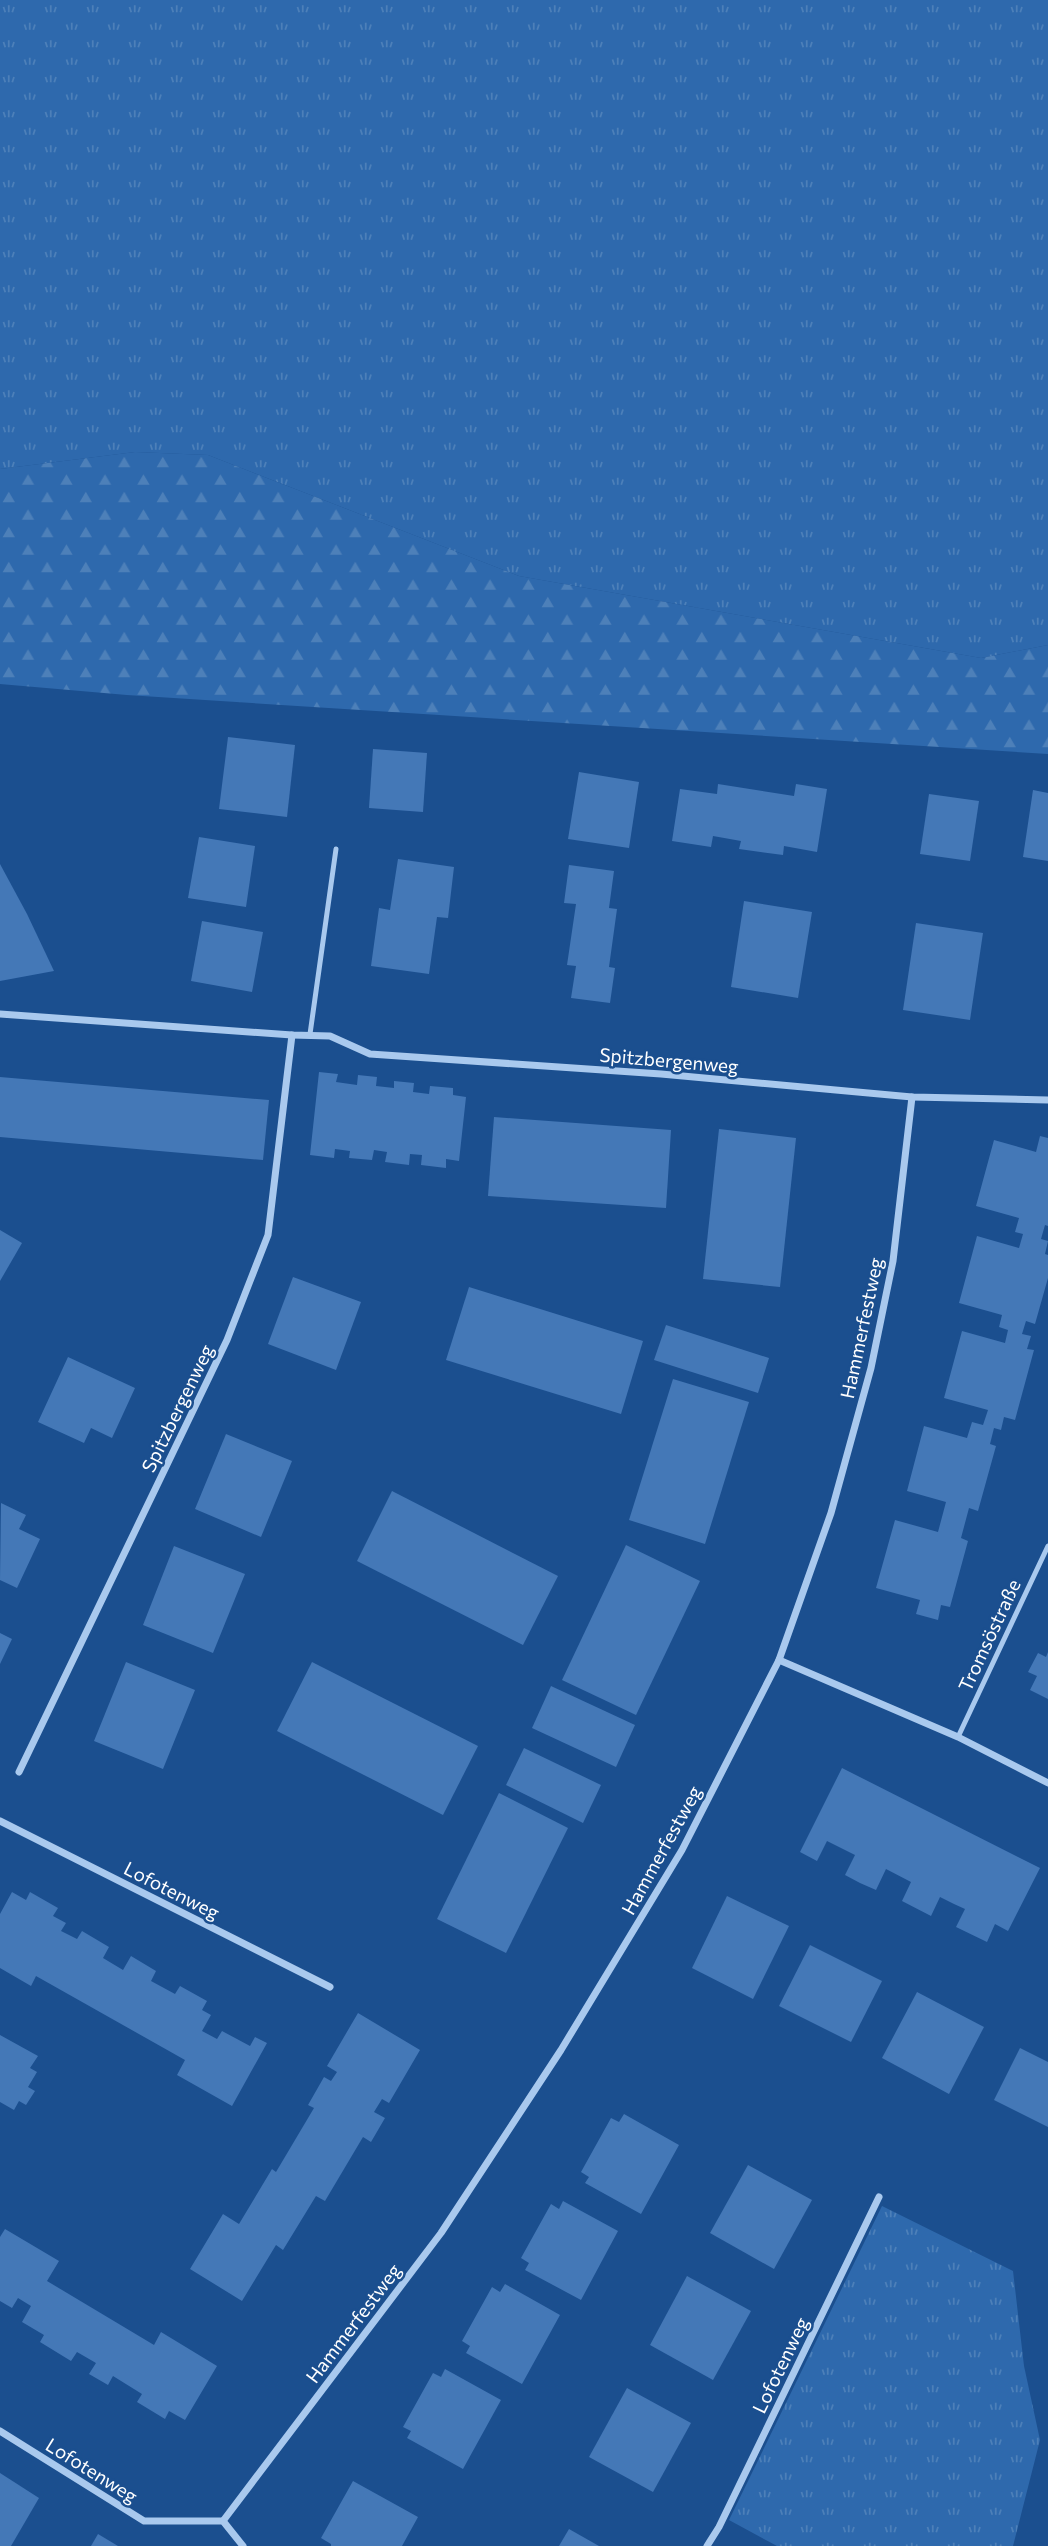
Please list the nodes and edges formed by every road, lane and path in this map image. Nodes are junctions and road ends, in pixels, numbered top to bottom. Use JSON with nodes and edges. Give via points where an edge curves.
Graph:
{"nodes":[{"id":1,"x":336,"y":849,"type":"dead end"},
{"id":2,"x":0,"y":1014,"type":"edge"},
{"id":3,"x":310,"y":1034,"type":"junction"},
{"id":4,"x":292,"y":1035,"type":"junction"},
{"id":5,"x":912,"y":1097,"type":"junction"},
{"id":6,"x":1048,"y":1100,"type":"edge"},
{"id":7,"x":1048,"y":1546,"type":"edge"},
{"id":8,"x":779,"y":1660,"type":"junction"},
{"id":9,"x":958,"y":1737,"type":"junction"},
{"id":10,"x":19,"y":1772,"type":"dead end"},
{"id":11,"x":1048,"y":1783,"type":"edge"},
{"id":12,"x":0,"y":1821,"type":"edge"},
{"id":13,"x":330,"y":1987,"type":"dead end"},
{"id":14,"x":879,"y":2197,"type":"dead end"},
{"id":15,"x":0,"y":2431,"type":"edge"},
{"id":16,"x":223,"y":2521,"type":"junction"},
{"id":17,"x":243,"y":2546,"type":"edge"},
{"id":18,"x":707,"y":2546,"type":"edge"}],
"edges":[{"from":1,"to":3,"type":"lane"},
{"from":2,"to":4,"type":"street","name":"Spitzbergenweg"},
{"from":3,"to":4,"type":"street","name":"Spitzbergenweg"},
{"from":3,"to":5,"type":"street","name":"Spitzbergenweg","via":[[330,1036],[370,1054]]},
{"from":4,"to":10,"type":"street","name":"Spitzbergenweg","via":[[268,1235],[227,1340]]},
{"from":5,"to":6,"type":"street","name":"Spitzbergenweg"},
{"from":5,"to":8,"type":"street","name":"Hammerfestweg","via":[[893,1261],[871,1368],[831,1513]]},
{"from":7,"to":9,"type":"lane","name":"Tromsöstraße"},
{"from":8,"to":9,"type":"street"},
{"from":8,"to":16,"type":"street","name":"Hammerfestweg","via":[[682,1850],[561,2050],[442,2233]]},
{"from":9,"to":11,"type":"street"},
{"from":12,"to":13,"type":"street","name":"Lofotenweg"},
{"from":14,"to":18,"type":"street","name":"Lofotenweg"},
{"from":15,"to":16,"type":"street","name":"Lofotenweg","via":[[144,2521]]},
{"from":16,"to":17,"type":"street"}]}
